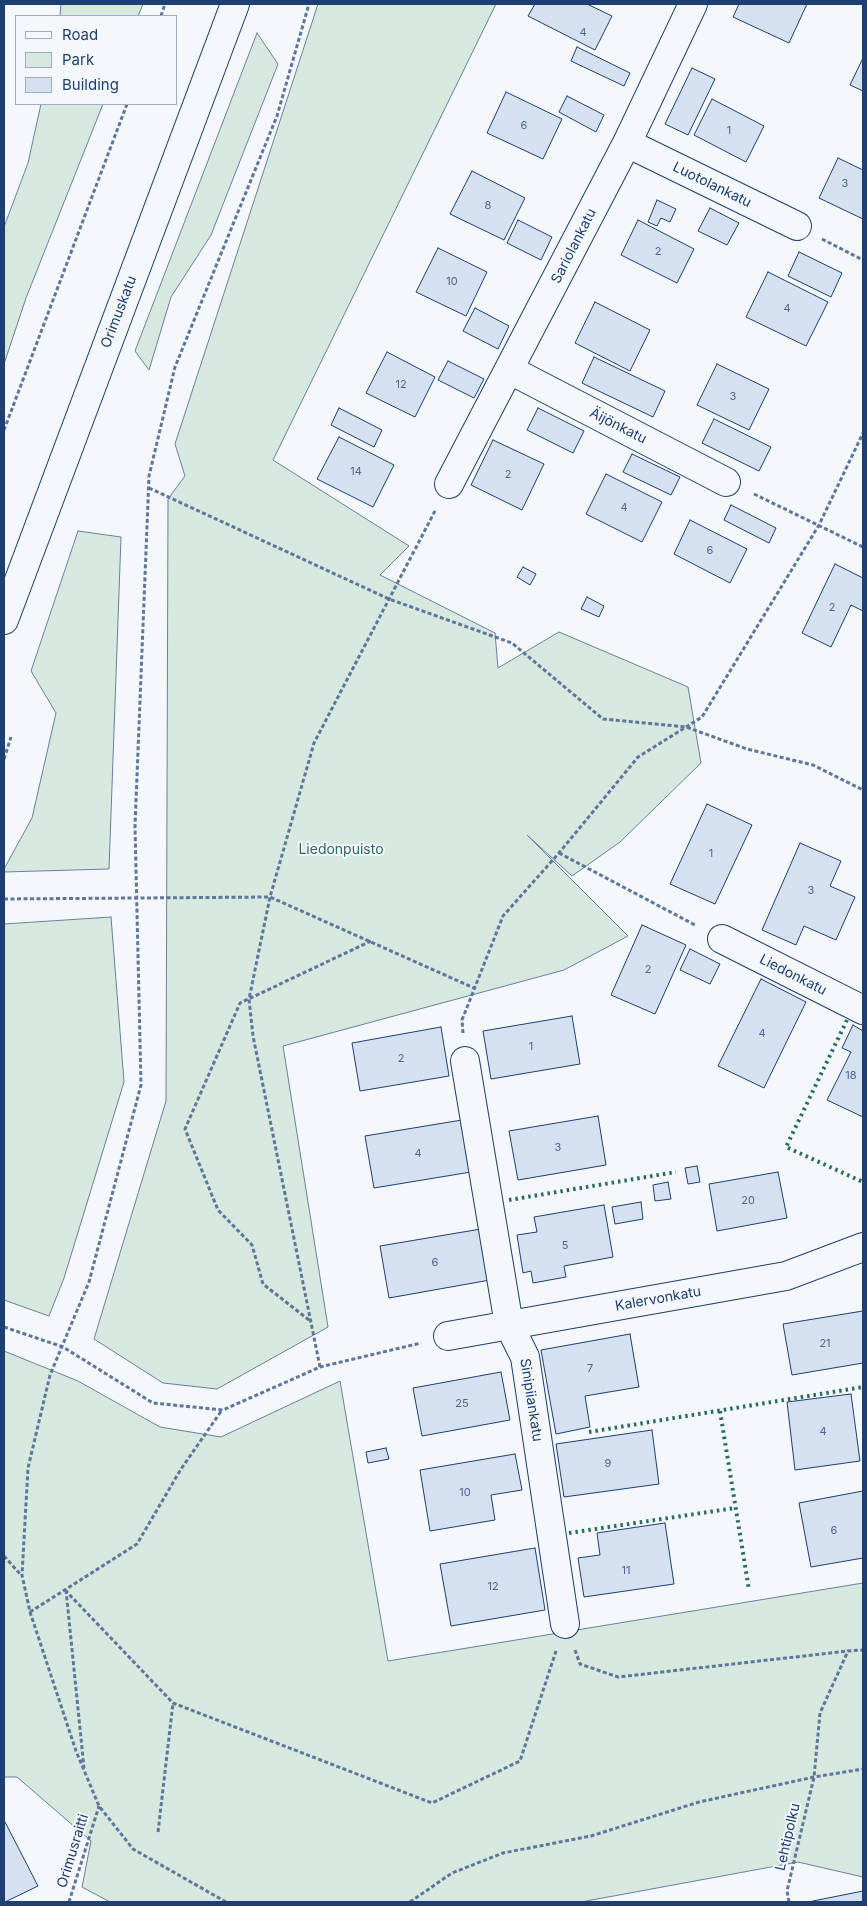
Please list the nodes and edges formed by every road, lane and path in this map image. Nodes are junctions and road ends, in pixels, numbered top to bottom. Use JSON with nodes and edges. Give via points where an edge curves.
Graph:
{"nodes":[{"id":1,"x":235,"y":4,"type":"edge"},
{"id":2,"x":309,"y":4,"type":"edge"},
{"id":3,"x":693,"y":4,"type":"edge"},
{"id":4,"x":127,"y":105,"type":"edge"},
{"id":5,"x":627,"y":143,"type":"junction"},
{"id":6,"x":797,"y":226,"type":"joint"},
{"id":7,"x":863,"y":260,"type":"edge"},
{"id":8,"x":510,"y":370,"type":"junction"},
{"id":9,"x":4,"y":430,"type":"edge"},
{"id":10,"x":863,"y":432,"type":"edge"},
{"id":11,"x":726,"y":482,"type":"joint"},
{"id":12,"x":449,"y":484,"type":"joint"},
{"id":13,"x":149,"y":488,"type":"junction"},
{"id":14,"x":819,"y":525,"type":"junction"},
{"id":15,"x":863,"y":547,"type":"edge"},
{"id":16,"x":390,"y":599,"type":"junction"},
{"id":17,"x":4,"y":620,"type":"edge"},
{"id":18,"x":686,"y":727,"type":"junction"},
{"id":19,"x":11,"y":737,"type":"dead end"},
{"id":20,"x":4,"y":759,"type":"edge"},
{"id":21,"x":863,"y":790,"type":"edge"},
{"id":22,"x":559,"y":854,"type":"junction"},
{"id":23,"x":137,"y":897,"type":"junction"},
{"id":24,"x":270,"y":897,"type":"junction"},
{"id":25,"x":4,"y":899,"type":"edge"},
{"id":26,"x":722,"y":939,"type":"joint"},
{"id":27,"x":371,"y":941,"type":"junction"},
{"id":28,"x":474,"y":988,"type":"junction"},
{"id":29,"x":249,"y":999,"type":"junction"},
{"id":30,"x":863,"y":1010,"type":"edge"},
{"id":31,"x":465,"y":1061,"type":"joint"},
{"id":32,"x":863,"y":1247,"type":"edge"},
{"id":33,"x":310,"y":1320,"type":"junction"},
{"id":34,"x":509,"y":1325,"type":"junction"},
{"id":35,"x":4,"y":1326,"type":"edge"},
{"id":36,"x":448,"y":1336,"type":"joint"},
{"id":37,"x":63,"y":1347,"type":"junction"},
{"id":38,"x":320,"y":1367,"type":"junction"},
{"id":39,"x":222,"y":1410,"type":"junction"},
{"id":40,"x":4,"y":1556,"type":"edge"},
{"id":41,"x":22,"y":1575,"type":"junction"},
{"id":42,"x":66,"y":1590,"type":"junction"},
{"id":43,"x":30,"y":1612,"type":"junction"},
{"id":44,"x":565,"y":1624,"type":"junction"},
{"id":45,"x":863,"y":1650,"type":"edge"},
{"id":46,"x":848,"y":1651,"type":"junction"},
{"id":47,"x":173,"y":1703,"type":"junction"},
{"id":48,"x":863,"y":1769,"type":"edge"},
{"id":49,"x":84,"y":1772,"type":"junction"},
{"id":50,"x":814,"y":1777,"type":"junction"},
{"id":51,"x":99,"y":1806,"type":"junction"},
{"id":52,"x":158,"y":1832,"type":"dead end"},
{"id":53,"x":69,"y":1902,"type":"edge"},
{"id":54,"x":226,"y":1902,"type":"edge"},
{"id":55,"x":410,"y":1902,"type":"edge"},
{"id":56,"x":789,"y":1902,"type":"edge"}],
"edges":[{"from":1,"to":17,"type":"street","name":"Orimuskatu"},
{"from":2,"to":13,"type":"path","via":[[277,116],[175,367],[149,476]]},
{"from":3,"to":5,"type":"street","name":"Sariolankatu"},
{"from":4,"to":9,"type":"path"},
{"from":5,"to":6,"type":"street","name":"Luotolankatu"},
{"from":5,"to":8,"type":"street","name":"Sariolankatu"},
{"from":6,"to":7,"type":"path"},
{"from":8,"to":11,"type":"street","name":"Äijönkatu"},
{"from":8,"to":12,"type":"street","name":"Sariolankatu"},
{"from":10,"to":14,"type":"path"},
{"from":11,"to":14,"type":"path"},
{"from":12,"to":16,"type":"path"},
{"from":13,"to":16,"type":"path"},
{"from":13,"to":23,"type":"path","via":[[135,826]]},
{"from":14,"to":15,"type":"path"},
{"from":14,"to":18,"type":"path","via":[[702,717]]},
{"from":16,"to":18,"type":"path","via":[[512,642],[603,719]]},
{"from":16,"to":24,"type":"path","via":[[314,743]]},
{"from":18,"to":21,"type":"path","via":[[747,749],[813,765]]},
{"from":18,"to":22,"type":"path","via":[[638,757]]},
{"from":19,"to":20,"type":"path"},
{"from":22,"to":26,"type":"path"},
{"from":22,"to":28,"type":"path","via":[[503,916]]},
{"from":23,"to":24,"type":"path"},
{"from":23,"to":25,"type":"path"},
{"from":23,"to":37,"type":"path","via":[[141,1085],[89,1282]]},
{"from":24,"to":27,"type":"path"},
{"from":24,"to":29,"type":"path"},
{"from":26,"to":30,"type":"street","name":"Liedonkatu"},
{"from":27,"to":28,"type":"path"},
{"from":27,"to":29,"type":"path"},
{"from":28,"to":31,"type":"path","via":[[462,1020]]},
{"from":29,"to":33,"type":"path","via":[[253,1036]]},
{"from":29,"to":33,"type":"path","via":[[240,1003],[185,1129],[218,1210],[252,1245],[263,1284]]},
{"from":31,"to":34,"type":"street","name":"Sinipiiankatu"},
{"from":32,"to":34,"type":"street","name":"Kalervonkatu","via":[[786,1276]]},
{"from":33,"to":38,"type":"path"},
{"from":34,"to":36,"type":"street","name":"Kalervonkatu"},
{"from":34,"to":44,"type":"street","name":"Sinipiiankatu","via":[[525,1357]]},
{"from":35,"to":37,"type":"path"},
{"from":36,"to":38,"type":"path"},
{"from":37,"to":39,"type":"path","via":[[153,1403]]},
{"from":37,"to":41,"type":"path","via":[[50,1375],[28,1468]]},
{"from":38,"to":39,"type":"path"},
{"from":39,"to":42,"type":"path","via":[[181,1469],[137,1544]]},
{"from":40,"to":41,"type":"path"},
{"from":41,"to":43,"type":"path"},
{"from":42,"to":43,"type":"path"},
{"from":42,"to":47,"type":"path"},
{"from":42,"to":49,"type":"path"},
{"from":43,"to":49,"type":"path"},
{"from":44,"to":46,"type":"path","via":[[580,1664],[618,1677]]},
{"from":44,"to":47,"type":"path","via":[[520,1761],[432,1803]]},
{"from":45,"to":46,"type":"path"},
{"from":46,"to":50,"type":"path","name":"Lehtipolku","via":[[820,1712]]},
{"from":47,"to":52,"type":"path"},
{"from":48,"to":50,"type":"path"},
{"from":49,"to":51,"type":"path"},
{"from":50,"to":55,"type":"path","via":[[700,1802],[591,1836],[503,1854],[452,1873]]},
{"from":50,"to":56,"type":"path","name":"Lehtipolku","via":[[787,1891]]},
{"from":51,"to":53,"type":"path","name":"Orimusraitti"},
{"from":51,"to":54,"type":"path","via":[[133,1849]]}]}
